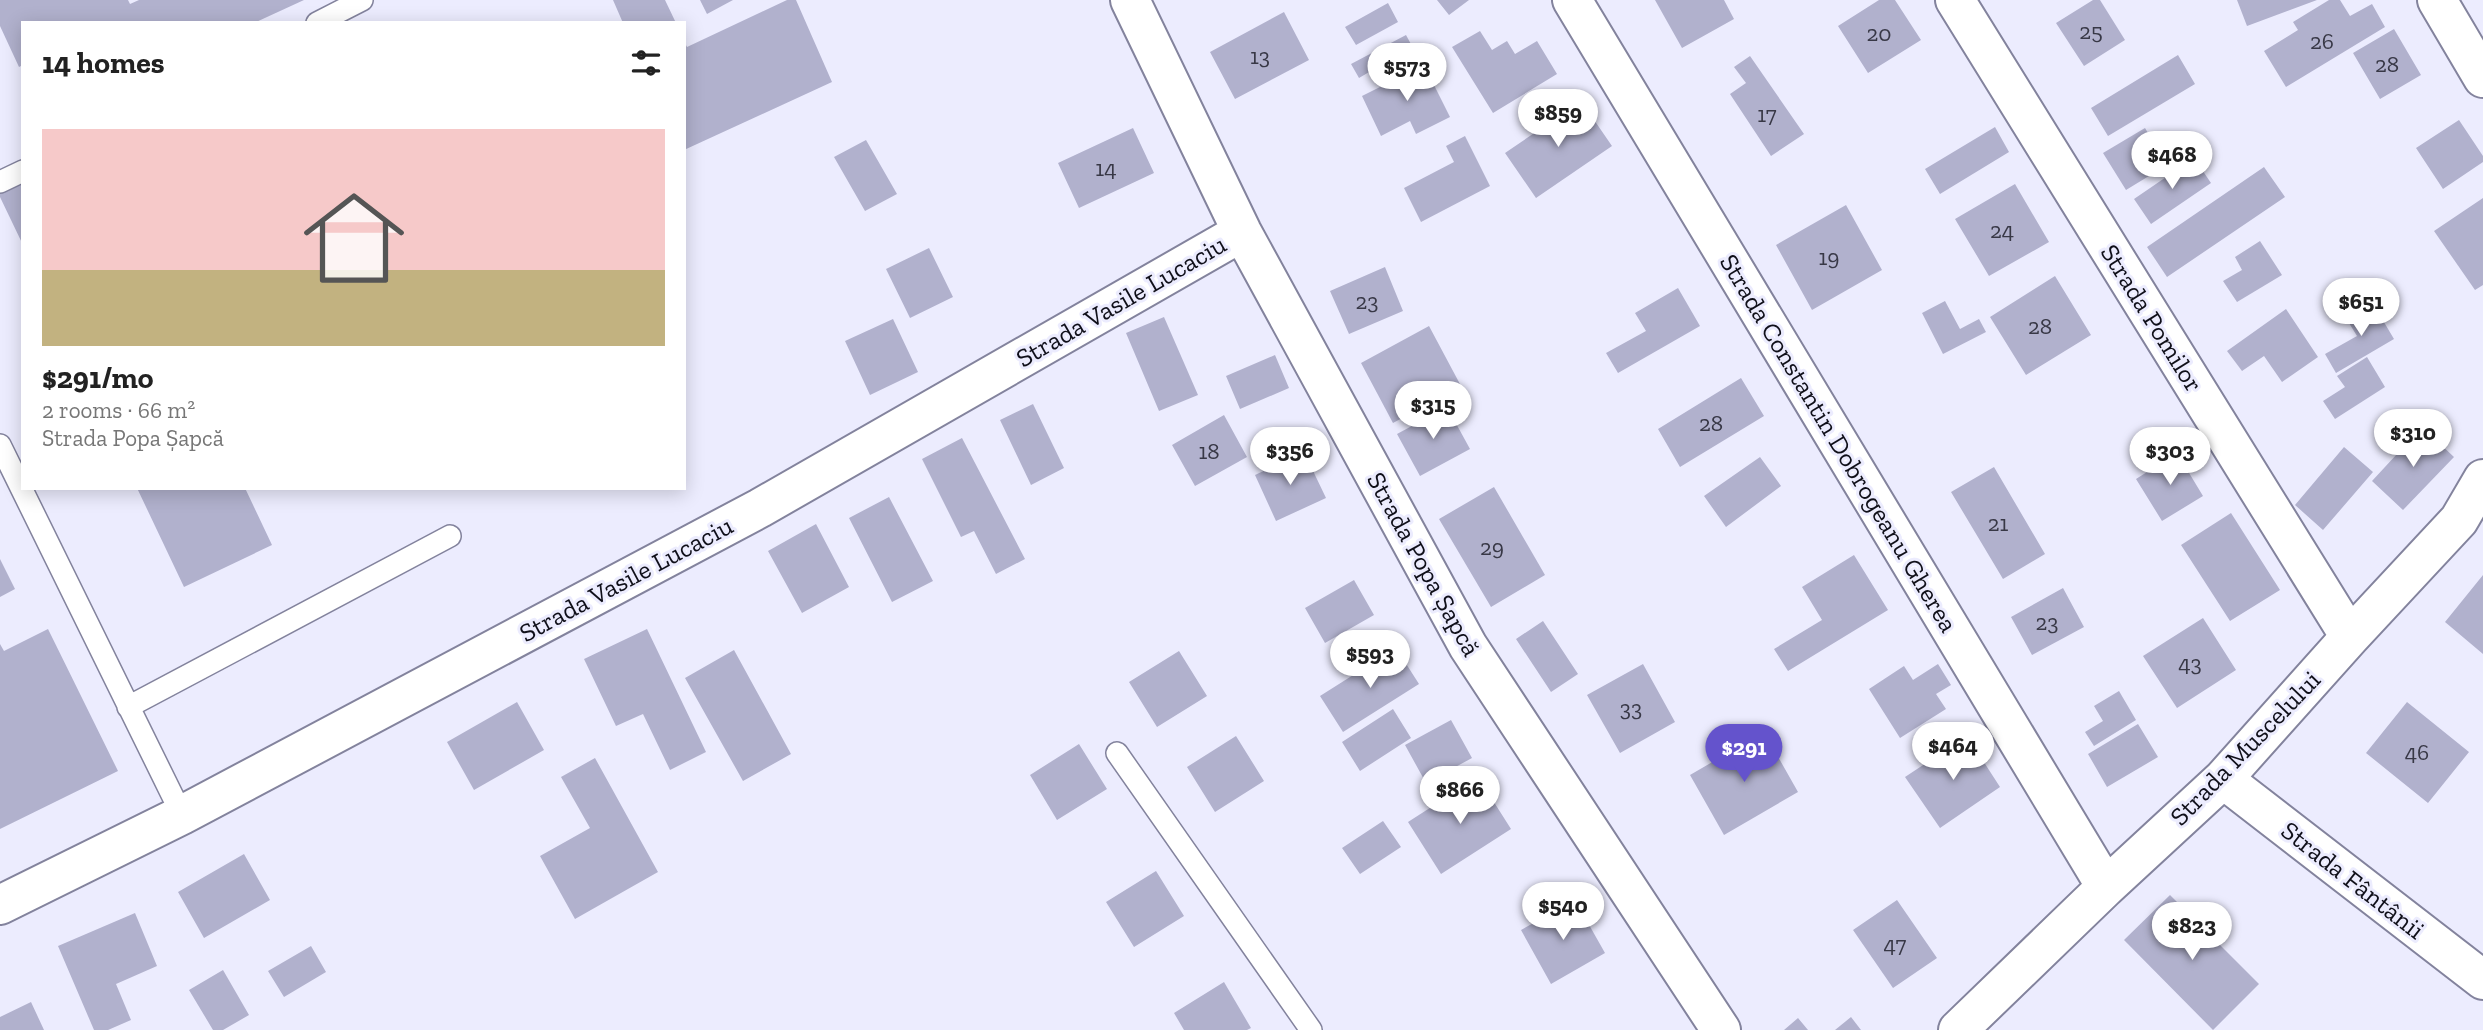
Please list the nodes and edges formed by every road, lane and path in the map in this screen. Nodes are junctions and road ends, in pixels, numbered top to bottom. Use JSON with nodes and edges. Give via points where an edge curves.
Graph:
{"nodes":[{"id":1,"x":1130,"y":0,"type":"edge"},
{"id":2,"x":1572,"y":0,"type":"edge"},
{"id":3,"x":1955,"y":0,"type":"edge"},
{"id":4,"x":2437,"y":0,"type":"edge"},
{"id":5,"x":350,"y":3,"type":"edge"},
{"id":6,"x":320,"y":21,"type":"edge"},
{"id":7,"x":2483,"y":78,"type":"edge"},
{"id":8,"x":21,"y":172,"type":"edge"},
{"id":9,"x":0,"y":182,"type":"edge"},
{"id":10,"x":1242,"y":232,"type":"junction"},
{"id":11,"x":0,"y":445,"type":"edge"},
{"id":12,"x":2483,"y":480,"type":"edge"},
{"id":13,"x":21,"y":488,"type":"edge"},
{"id":14,"x":22,"y":490,"type":"edge"},
{"id":15,"x":450,"y":536,"type":"dead end"},
{"id":16,"x":2350,"y":636,"type":"junction"},
{"id":17,"x":128,"y":707,"type":"junction"},
{"id":18,"x":1117,"y":753,"type":"dead end"},
{"id":19,"x":2223,"y":779,"type":"junction"},
{"id":20,"x":182,"y":816,"type":"junction"},
{"id":21,"x":2106,"y":887,"type":"junction"},
{"id":22,"x":0,"y":905,"type":"edge"},
{"id":23,"x":2483,"y":981,"type":"edge"},
{"id":24,"x":1311,"y":1030,"type":"edge"},
{"id":25,"x":1721,"y":1030,"type":"edge"},
{"id":26,"x":1958,"y":1030,"type":"edge"}],
"edges":[{"from":1,"to":10,"type":"street","name":"Strada Popa Șapcă"},
{"from":2,"to":21,"type":"street","name":"Strada Constantin Dobrogeanu Gherea"},
{"from":3,"to":16,"type":"street","name":"Strada Pomilor"},
{"from":4,"to":7,"type":"street"},
{"from":5,"to":6,"type":"lane"},
{"from":8,"to":9,"type":"lane"},
{"from":10,"to":20,"type":"street","name":"Strada Vasile Lucaciu","via":[[760,508]]},
{"from":10,"to":25,"type":"street","name":"Strada Popa Șapcă","via":[[1468,646]]},
{"from":11,"to":13,"type":"lane"},
{"from":12,"to":16,"type":"street","name":"Strada Muscelului","via":[[2459,520]]},
{"from":14,"to":17,"type":"lane"},
{"from":15,"to":17,"type":"lane"},
{"from":16,"to":19,"type":"street","name":"Strada Muscelului"},
{"from":17,"to":20,"type":"lane"},
{"from":18,"to":24,"type":"lane"},
{"from":19,"to":21,"type":"street","name":"Strada Muscelului"},
{"from":19,"to":23,"type":"street","name":"Strada Fântânii"},
{"from":20,"to":22,"type":"street","name":"Strada Vasile Lucaciu"},
{"from":21,"to":26,"type":"street","name":"Strada Muscelului"}]}
